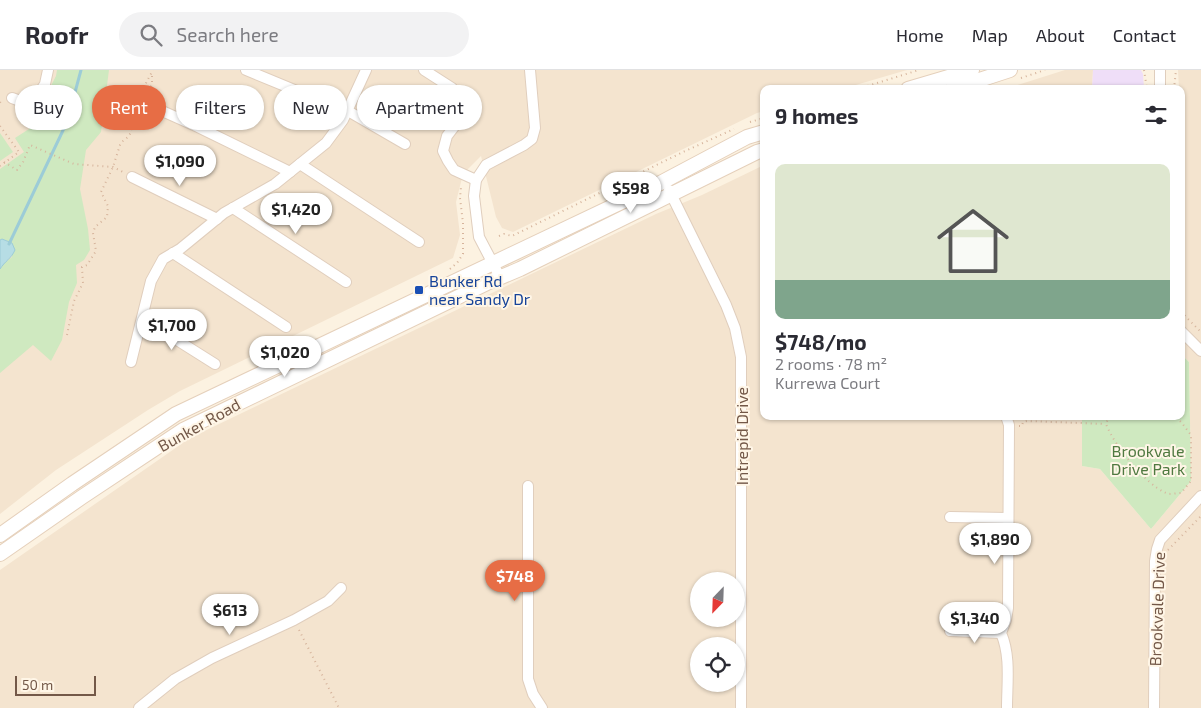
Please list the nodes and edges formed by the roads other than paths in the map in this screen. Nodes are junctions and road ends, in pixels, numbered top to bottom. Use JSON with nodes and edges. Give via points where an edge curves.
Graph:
{"nodes":[{"id":1,"x":48,"y":70,"type":"edge"},
{"id":2,"x":246,"y":70,"type":"edge"},
{"id":3,"x":366,"y":70,"type":"edge"},
{"id":4,"x":424,"y":70,"type":"edge"},
{"id":5,"x":530,"y":70,"type":"edge"},
{"id":6,"x":972,"y":70,"type":"edge"},
{"id":7,"x":1010,"y":70,"type":"edge"},
{"id":8,"x":1160,"y":70,"type":"edge"},
{"id":9,"x":921,"y":85,"type":"edge"},
{"id":10,"x":964,"y":85,"type":"edge"},
{"id":11,"x":1160,"y":85,"type":"edge"},
{"id":12,"x":12,"y":98,"type":"dead end"},
{"id":13,"x":348,"y":111,"type":"junction"},
{"id":14,"x":166,"y":113,"type":"edge"},
{"id":15,"x":760,"y":133,"type":"edge"},
{"id":16,"x":404,"y":144,"type":"dead end"},
{"id":17,"x":760,"y":152,"type":"edge"},
{"id":18,"x":300,"y":164,"type":"junction"},
{"id":19,"x":290,"y":172,"type":"junction"},
{"id":20,"x":132,"y":177,"type":"road end"},
{"id":21,"x":476,"y":180,"type":"junction"},
{"id":22,"x":665,"y":180,"type":"junction"},
{"id":23,"x":671,"y":194,"type":"junction"},
{"id":24,"x":233,"y":208,"type":"junction"},
{"id":25,"x":217,"y":219,"type":"junction"},
{"id":26,"x":419,"y":242,"type":"dead end"},
{"id":27,"x":173,"y":253,"type":"junction"},
{"id":28,"x":492,"y":263,"type":"junction"},
{"id":29,"x":500,"y":277,"type":"junction"},
{"id":30,"x":346,"y":282,"type":"dead end"},
{"id":31,"x":142,"y":318,"type":"junction"},
{"id":32,"x":286,"y":327,"type":"dead end"},
{"id":33,"x":1185,"y":335,"type":"edge"},
{"id":34,"x":1201,"y":351,"type":"edge"},
{"id":35,"x":131,"y":362,"type":"dead end"},
{"id":36,"x":215,"y":364,"type":"dead end"},
{"id":37,"x":176,"y":414,"type":"junction"},
{"id":38,"x":1007,"y":421,"type":"edge"},
{"id":39,"x":183,"y":430,"type":"junction"},
{"id":40,"x":528,"y":486,"type":"dead end"},
{"id":41,"x":1201,"y":496,"type":"edge"},
{"id":42,"x":950,"y":517,"type":"dead end"},
{"id":43,"x":1008,"y":518,"type":"junction"},
{"id":44,"x":0,"y":535,"type":"edge"},
{"id":45,"x":0,"y":554,"type":"edge"},
{"id":46,"x":341,"y":588,"type":"dead end"},
{"id":47,"x":950,"y":631,"type":"dead end"},
{"id":48,"x":1001,"y":633,"type":"junction"},
{"id":49,"x":140,"y":708,"type":"edge"},
{"id":50,"x":542,"y":708,"type":"edge"},
{"id":51,"x":741,"y":708,"type":"edge"},
{"id":52,"x":1007,"y":708,"type":"edge"},
{"id":53,"x":1154,"y":708,"type":"edge"}],
"edges":[{"from":1,"to":12,"type":"street","via":[[45,84],[31,105]]},
{"from":2,"to":13,"type":"street"},
{"from":3,"to":13,"type":"street"},
{"from":4,"to":21,"type":"street","via":[[457,94],[462,105],[460,119],[447,136],[443,151],[454,170]]},
{"from":5,"to":21,"type":"street","via":[[535,128],[532,139],[486,165]]},
{"from":6,"to":9,"type":"main road"},
{"from":7,"to":10,"type":"main road"},
{"from":8,"to":11,"type":"street"},
{"from":13,"to":16,"type":"street"},
{"from":13,"to":18,"type":"street","via":[[326,143]]},
{"from":14,"to":19,"type":"street"},
{"from":15,"to":22,"type":"main road","name":"Bunker Road","via":[[748,136]]},
{"from":17,"to":23,"type":"main road","name":"Bunker Road"},
{"from":18,"to":19,"type":"street"},
{"from":18,"to":26,"type":"street"},
{"from":19,"to":24,"type":"street"},
{"from":20,"to":25,"type":"street"},
{"from":21,"to":28,"type":"street","via":[[474,196],[479,237]]},
{"from":22,"to":23,"type":"street","name":"Intrepid Drive"},
{"from":22,"to":28,"type":"main road","name":"Bunker Road"},
{"from":23,"to":29,"type":"main road","name":"Bunker Road"},
{"from":23,"to":51,"type":"street","name":"Intrepid Drive","via":[[726,305],[741,357]]},
{"from":24,"to":25,"type":"street"},
{"from":24,"to":30,"type":"street"},
{"from":25,"to":27,"type":"street"},
{"from":27,"to":31,"type":"street","via":[[163,259],[151,281]]},
{"from":27,"to":32,"type":"street"},
{"from":28,"to":29,"type":"street"},
{"from":28,"to":37,"type":"main road","name":"Bunker Road"},
{"from":29,"to":39,"type":"main road","name":"Bunker Road"},
{"from":31,"to":35,"type":"street"},
{"from":31,"to":36,"type":"street"},
{"from":33,"to":34,"type":"street"},
{"from":37,"to":39,"type":"main road"},
{"from":37,"to":44,"type":"main road","name":"Bunker Road"},
{"from":38,"to":43,"type":"street"},
{"from":39,"to":45,"type":"main road","name":"Bunker Road"},
{"from":40,"to":50,"type":"street","via":[[528,679]]},
{"from":41,"to":53,"type":"street","name":"Brookvale Drive","via":[[1160,540],[1157,549]]},
{"from":42,"to":43,"type":"street"},
{"from":43,"to":48,"type":"street","via":[[1008,608]]},
{"from":46,"to":49,"type":"street","via":[[328,601],[294,620],[176,679]]},
{"from":47,"to":48,"type":"street"},
{"from":48,"to":52,"type":"street","via":[[1008,655]]}]}
